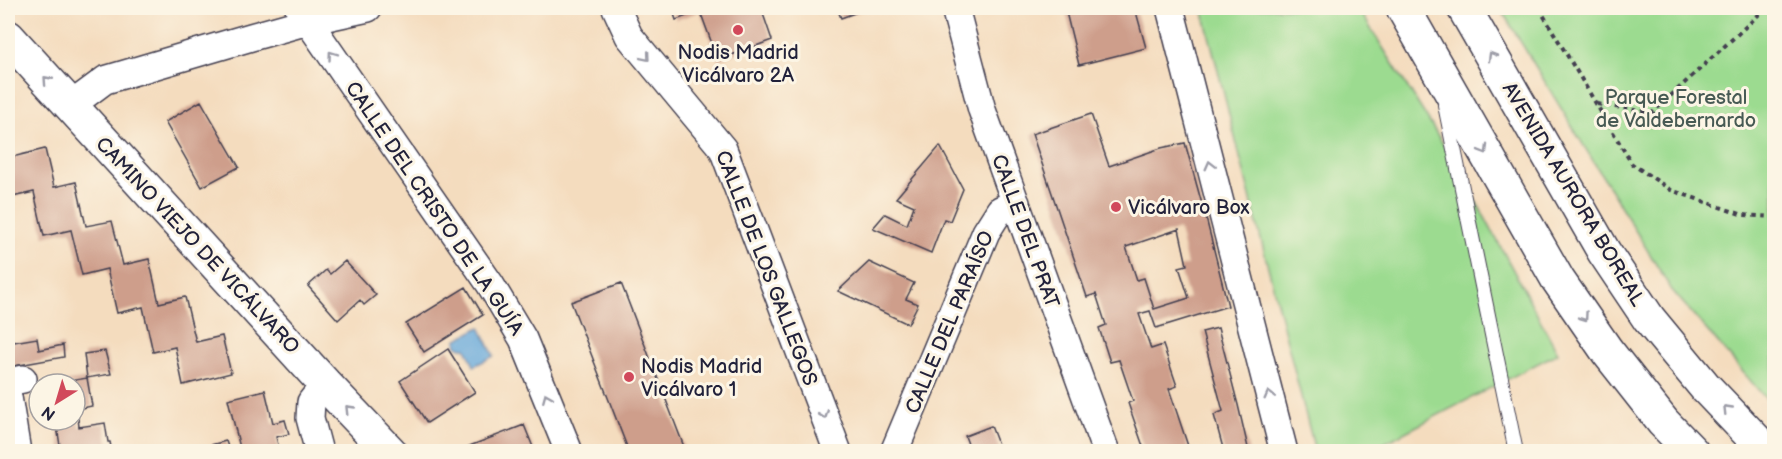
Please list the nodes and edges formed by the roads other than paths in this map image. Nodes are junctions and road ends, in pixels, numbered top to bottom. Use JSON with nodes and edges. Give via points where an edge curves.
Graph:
{"nodes":[{"id":1,"x":368,"y":8,"type":"edge"},
{"id":2,"x":616,"y":8,"type":"edge"},
{"id":3,"x":956,"y":8,"type":"edge"},
{"id":4,"x":1170,"y":8,"type":"edge"},
{"id":5,"x":1403,"y":8,"type":"edge"},
{"id":6,"x":1464,"y":8,"type":"edge"},
{"id":7,"x":303,"y":14,"type":"edge"},
{"id":8,"x":8,"y":37,"type":"edge"},
{"id":9,"x":1438,"y":70,"type":"junction"},
{"id":10,"x":70,"y":106,"type":"junction"},
{"id":11,"x":1016,"y":203,"type":"junction"},
{"id":12,"x":325,"y":384,"type":"junction"},
{"id":13,"x":13,"y":386,"type":"edge"},
{"id":14,"x":17,"y":452,"type":"edge"},
{"id":15,"x":319,"y":452,"type":"edge"},
{"id":16,"x":390,"y":452,"type":"edge"},
{"id":17,"x":569,"y":452,"type":"edge"},
{"id":18,"x":838,"y":452,"type":"edge"},
{"id":19,"x":894,"y":452,"type":"edge"},
{"id":20,"x":1106,"y":452,"type":"edge"},
{"id":21,"x":1284,"y":452,"type":"edge"},
{"id":22,"x":1516,"y":452,"type":"edge"},
{"id":23,"x":1692,"y":452,"type":"edge"},
{"id":24,"x":1767,"y":452,"type":"edge"}],
"edges":[{"from":1,"to":7,"type":"street"},
{"from":2,"to":18,"type":"street","name":"CALLE DE LOS GALLEGOS","one_way":true,"via":[[629,36],[723,149]]},
{"from":3,"to":11,"type":"street","name":"CALLE DEL PRAT","via":[[982,110]]},
{"from":21,"to":4,"type":"street","one_way":true},
{"from":5,"to":9,"type":"main road"},
{"from":24,"to":6,"type":"main road","name":"AVENIDA AURORA BOREAL","one_way":true,"via":[[1706,388],[1649,319],[1604,252]]},
{"from":7,"to":10,"type":"street","via":[[105,80]]},
{"from":17,"to":7,"type":"street","name":"CALLE DEL CRISTO DE LA GUÍA","one_way":true,"via":[[523,339],[490,284]]},
{"from":10,"to":8,"type":"main road","name":"CAMINO VIEJO DE VICÁLVARO","one_way":true},
{"from":9,"to":22,"type":"lane"},
{"from":9,"to":23,"type":"main road","one_way":true,"via":[[1558,280],[1607,351]]},
{"from":10,"to":12,"type":"main road","name":"CAMINO VIEJO DE VICÁLVARO"},
{"from":11,"to":19,"type":"street","name":"CALLE DEL PARAÍSO","via":[[1000,210],[986,232]]},
{"from":11,"to":20,"type":"street","name":"CALLE DEL PRAT"},
{"from":12,"to":15,"type":"street","via":[[311,402],[310,418]]},
{"from":16,"to":12,"type":"main road","name":"CAMINO VIEJO DE VICÁLVARO","one_way":true},
{"from":13,"to":14,"type":"street"}]}
